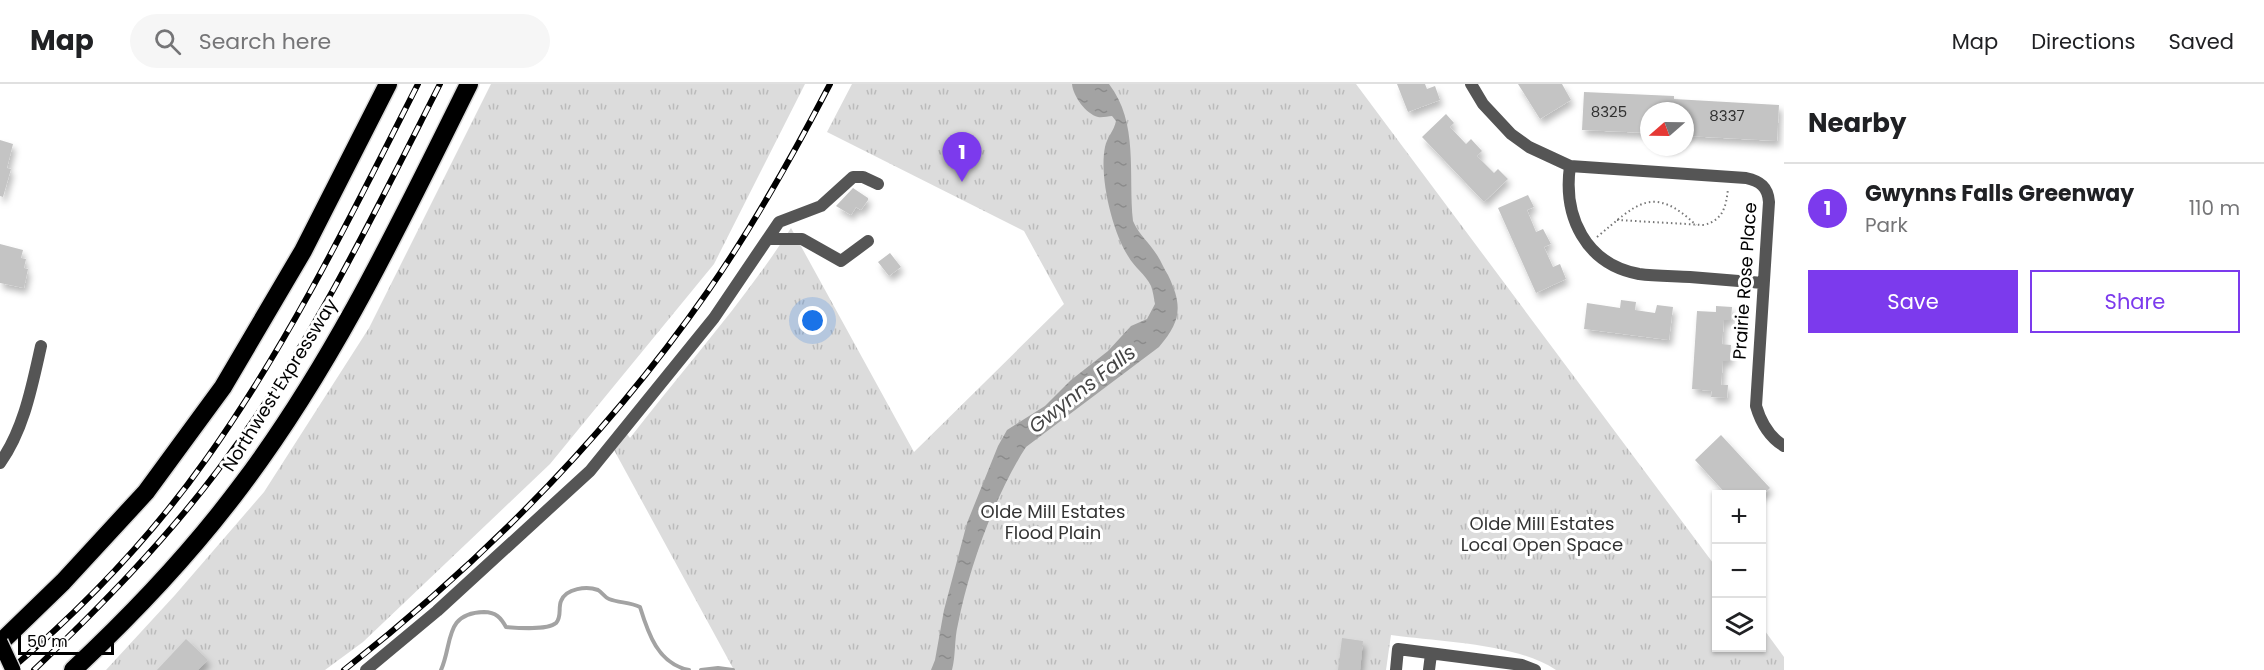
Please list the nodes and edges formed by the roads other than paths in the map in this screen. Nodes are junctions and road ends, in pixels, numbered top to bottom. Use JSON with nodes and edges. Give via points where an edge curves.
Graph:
{"nodes":[{"id":1,"x":388,"y":84,"type":"edge"},
{"id":2,"x":469,"y":84,"type":"edge"},
{"id":3,"x":1471,"y":84,"type":"edge"},
{"id":4,"x":1570,"y":166,"type":"junction"},
{"id":5,"x":878,"y":184,"type":"dead end"},
{"id":6,"x":768,"y":239,"type":"junction"},
{"id":7,"x":868,"y":241,"type":"dead end"},
{"id":8,"x":1763,"y":283,"type":"junction"},
{"id":9,"x":41,"y":346,"type":"dead end"},
{"id":10,"x":1784,"y":446,"type":"edge"},
{"id":11,"x":0,"y":463,"type":"edge"},
{"id":12,"x":0,"y":643,"type":"edge"},
{"id":13,"x":1431,"y":654,"type":"junction"},
{"id":14,"x":13,"y":670,"type":"edge"},
{"id":15,"x":73,"y":670,"type":"edge"},
{"id":16,"x":366,"y":670,"type":"edge"},
{"id":17,"x":1396,"y":670,"type":"edge"},
{"id":18,"x":1429,"y":670,"type":"edge"},
{"id":19,"x":1534,"y":670,"type":"edge"}],
"edges":[{"from":1,"to":12,"type":"highway","via":[[303,251],[223,387],[146,492]]},
{"from":2,"to":15,"type":"highway","name":"Northwest Expressway","via":[[368,282],[282,427],[241,486],[164,579]]},
{"from":3,"to":4,"type":"street","name":"Prairie Rose Place","via":[[1483,104],[1511,134]]},
{"from":4,"to":8,"type":"street","via":[[1568,184],[1576,226],[1606,261],[1638,274]]},
{"from":4,"to":8,"type":"street","name":"Prairie Rose Place","via":[[1729,177],[1760,183],[1768,194]]},
{"from":5,"to":6,"type":"street","via":[[853,177],[821,207],[780,222]]},
{"from":6,"to":7,"type":"street","via":[[802,239],[841,261]]},
{"from":6,"to":16,"type":"street","via":[[714,318],[590,471],[437,611]]},
{"from":8,"to":10,"type":"street","name":"Prairie Rose Place","via":[[1756,406],[1764,427]]},
{"from":9,"to":11,"type":"street","via":[[15,438]]},
{"from":12,"to":14,"type":"main road","bridge":true},
{"from":13,"to":17,"type":"street","via":[[1398,650]]},
{"from":13,"to":18,"type":"street"},
{"from":13,"to":19,"type":"street","via":[[1522,665]]}]}
